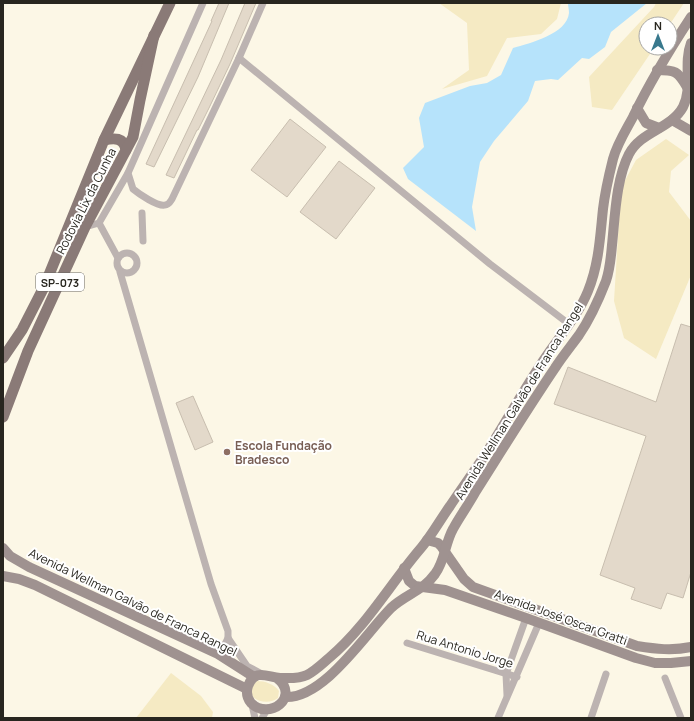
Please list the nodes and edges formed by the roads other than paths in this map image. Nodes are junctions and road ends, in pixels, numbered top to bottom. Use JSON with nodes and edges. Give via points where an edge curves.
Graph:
{"nodes":[{"id":1,"x":170,"y":3,"type":"edge"},
{"id":2,"x":203,"y":3,"type":"edge"},
{"id":3,"x":263,"y":3,"type":"edge"},
{"id":4,"x":691,"y":16,"type":"edge"},
{"id":5,"x":154,"y":35,"type":"junction"},
{"id":6,"x":691,"y":43,"type":"edge"},
{"id":7,"x":239,"y":58,"type":"junction"},
{"id":8,"x":657,"y":70,"type":"junction"},
{"id":9,"x":690,"y":94,"type":"edge"},
{"id":10,"x":637,"y":108,"type":"junction"},
{"id":11,"x":672,"y":120,"type":"junction"},
{"id":12,"x":659,"y":128,"type":"junction"},
{"id":13,"x":691,"y":131,"type":"edge"},
{"id":14,"x":104,"y":140,"type":"junction"},
{"id":15,"x":126,"y":150,"type":"junction"},
{"id":16,"x":128,"y":173,"type":"junction"},
{"id":17,"x":104,"y":191,"type":"junction"},
{"id":18,"x":108,"y":206,"type":"junction"},
{"id":19,"x":142,"y":213,"type":"dead end"},
{"id":20,"x":99,"y":224,"type":"junction"},
{"id":21,"x":86,"y":227,"type":"junction"},
{"id":22,"x":143,"y":241,"type":"dead end"},
{"id":23,"x":118,"y":258,"type":"junction"},
{"id":24,"x":120,"y":272,"type":"junction"},
{"id":25,"x":569,"y":324,"type":"junction"},
{"id":26,"x":3,"y":358,"type":"edge"},
{"id":27,"x":3,"y":417,"type":"edge"},
{"id":28,"x":427,"y":540,"type":"junction"},
{"id":29,"x":3,"y":548,"type":"edge"},
{"id":30,"x":445,"y":550,"type":"junction"},
{"id":31,"x":404,"y":568,"type":"junction"},
{"id":32,"x":3,"y":576,"type":"edge"},
{"id":33,"x":423,"y":588,"type":"junction"},
{"id":34,"x":526,"y":618,"type":"junction"},
{"id":35,"x":539,"y":623,"type":"junction"},
{"id":36,"x":228,"y":638,"type":"junction"},
{"id":37,"x":407,"y":643,"type":"dead end"},
{"id":38,"x":691,"y":647,"type":"edge"},
{"id":39,"x":218,"y":654,"type":"junction"},
{"id":40,"x":691,"y":661,"type":"edge"},
{"id":41,"x":506,"y":674,"type":"junction"},
{"id":42,"x":606,"y":674,"type":"dead end"},
{"id":43,"x":258,"y":676,"type":"junction"},
{"id":44,"x":517,"y":677,"type":"junction"},
{"id":45,"x":277,"y":678,"type":"junction"},
{"id":46,"x":665,"y":678,"type":"dead end"},
{"id":47,"x":247,"y":689,"type":"junction"},
{"id":48,"x":507,"y":696,"type":"junction"},
{"id":49,"x":285,"y":697,"type":"junction"},
{"id":50,"x":252,"y":705,"type":"junction"},
{"id":51,"x":265,"y":714,"type":"edge"},
{"id":52,"x":255,"y":718,"type":"edge"},
{"id":53,"x":498,"y":718,"type":"edge"},
{"id":54,"x":591,"y":718,"type":"edge"},
{"id":55,"x":681,"y":718,"type":"edge"}],
"edges":[{"from":1,"to":5,"type":"main road","name":"Rodovia Lix da Cunha","number":"SP-073"},
{"from":2,"to":16,"type":"street"},
{"from":3,"to":7,"type":"street"},
{"from":4,"to":8,"type":"main road","name":"Avenida Wellman Galvão de Franca Rangel"},
{"from":5,"to":14,"type":"main road","name":"Rodovia Lix da Cunha","number":"SP-073"},
{"from":5,"to":15,"type":"main road","name":"Rodovia Lix da Cunha","number":"SP-073","via":[[133,137]]},
{"from":6,"to":9,"type":"main road","name":"Avenida Wellman Galvão de Franca Rangel","via":[[686,65]]},
{"from":7,"to":16,"type":"street","via":[[168,204],[158,205],[136,192]]},
{"from":7,"to":25,"type":"street","via":[[490,264]]},
{"from":8,"to":9,"type":"main road","via":[[676,72]]},
{"from":8,"to":10,"type":"main road","name":"Avenida Wellman Galvão de Franca Rangel"},
{"from":9,"to":11,"type":"main road","name":"Avenida Wellman Galvão de Franca Rangel"},
{"from":10,"to":12,"type":"main road","via":[[646,123]]},
{"from":10,"to":25,"type":"main road","name":"Avenida Wellman Galvão de Franca Rangel","via":[[614,156],[594,277]]},
{"from":11,"to":12,"type":"main road","name":"Avenida Wellman Galvão de Franca Rangel"},
{"from":11,"to":13,"type":"main road"},
{"from":12,"to":30,"type":"main road","name":"Avenida Wellman Galvão de Franca Rangel","via":[[637,143],[626,161],[620,182],[607,279],[593,310],[453,530]]},
{"from":14,"to":15,"type":"main road","via":[[119,139],[125,144]]},
{"from":14,"to":26,"type":"main road","name":"Rodovia Lix da Cunha","number":"SP-073","via":[[44,287],[22,330]]},
{"from":15,"to":17,"type":"main road","name":"Rodovia Lix da Cunha","number":"SP-073"},
{"from":16,"to":18,"type":"street"},
{"from":17,"to":18,"type":"street"},
{"from":17,"to":21,"type":"main road","name":"Rodovia Lix da Cunha","number":"SP-073"},
{"from":18,"to":20,"type":"street"},
{"from":19,"to":22,"type":"street"},
{"from":20,"to":21,"type":"street"},
{"from":20,"to":23,"type":"street"},
{"from":21,"to":27,"type":"main road","name":"Rodovia Lix da Cunha","number":"SP-073","via":[[28,351]]},
{"from":23,"to":24,"type":"street","via":[[116,266]]},
{"from":23,"to":24,"type":"street","via":[[128,253],[137,260],[134,270],[127,274]]},
{"from":24,"to":36,"type":"street"},
{"from":25,"to":28,"type":"main road","name":"Avenida Wellman Galvão de Franca Rangel","via":[[543,361],[486,454]]},
{"from":28,"to":30,"type":"main road","via":[[438,543]]},
{"from":28,"to":31,"type":"main road","name":"Avenida Wellman Galvão de Franca Rangel"},
{"from":29,"to":39,"type":"main road","name":"Avenida Wellman Galvão de Franca Rangel","via":[[10,556],[29,567]]},
{"from":30,"to":33,"type":"main road","name":"Avenida Wellman Galvão de Franca Rangel","via":[[440,567]]},
{"from":30,"to":38,"type":"main road","name":"Avenida José Oscar Gratti","via":[[464,579],[473,587],[637,646],[657,650]]},
{"from":31,"to":33,"type":"main road","via":[[409,581]]},
{"from":31,"to":45,"type":"main road","name":"Avenida Wellman Galvão de Franca Rangel","via":[[361,626],[336,652],[299,678]]},
{"from":32,"to":47,"type":"main road","via":[[35,585]]},
{"from":33,"to":34,"type":"main road","name":"Avenida José Oscar Gratti","via":[[444,590]]},
{"from":33,"to":49,"type":"main road","name":"Avenida Wellman Galvão de Franca Rangel","via":[[402,598],[347,659],[325,679],[301,694]]},
{"from":34,"to":35,"type":"main road","name":"Avenida José Oscar Gratti"},
{"from":34,"to":41,"type":"street"},
{"from":35,"to":40,"type":"main road","name":"Avenida José Oscar Gratti","via":[[655,663]]},
{"from":35,"to":44,"type":"street"},
{"from":36,"to":39,"type":"street"},
{"from":36,"to":43,"type":"street","via":[[247,666]]},
{"from":37,"to":41,"type":"street","name":"Rua Antonio Jorge"},
{"from":39,"to":43,"type":"main road","name":"Avenida Wellman Galvão de Franca Rangel"},
{"from":41,"to":44,"type":"street","name":"Rua Antonio Jorge"},
{"from":41,"to":48,"type":"street"},
{"from":42,"to":54,"type":"street"},
{"from":43,"to":45,"type":"main road"},
{"from":43,"to":47,"type":"main road","via":[[249,683]]},
{"from":44,"to":48,"type":"street"},
{"from":45,"to":49,"type":"main road","via":[[284,686]]},
{"from":46,"to":55,"type":"street"},
{"from":47,"to":50,"type":"main road"},
{"from":48,"to":53,"type":"street"},
{"from":49,"to":51,"type":"main road","via":[[279,707]]},
{"from":50,"to":51,"type":"main road"},
{"from":50,"to":52,"type":"street"}]}
